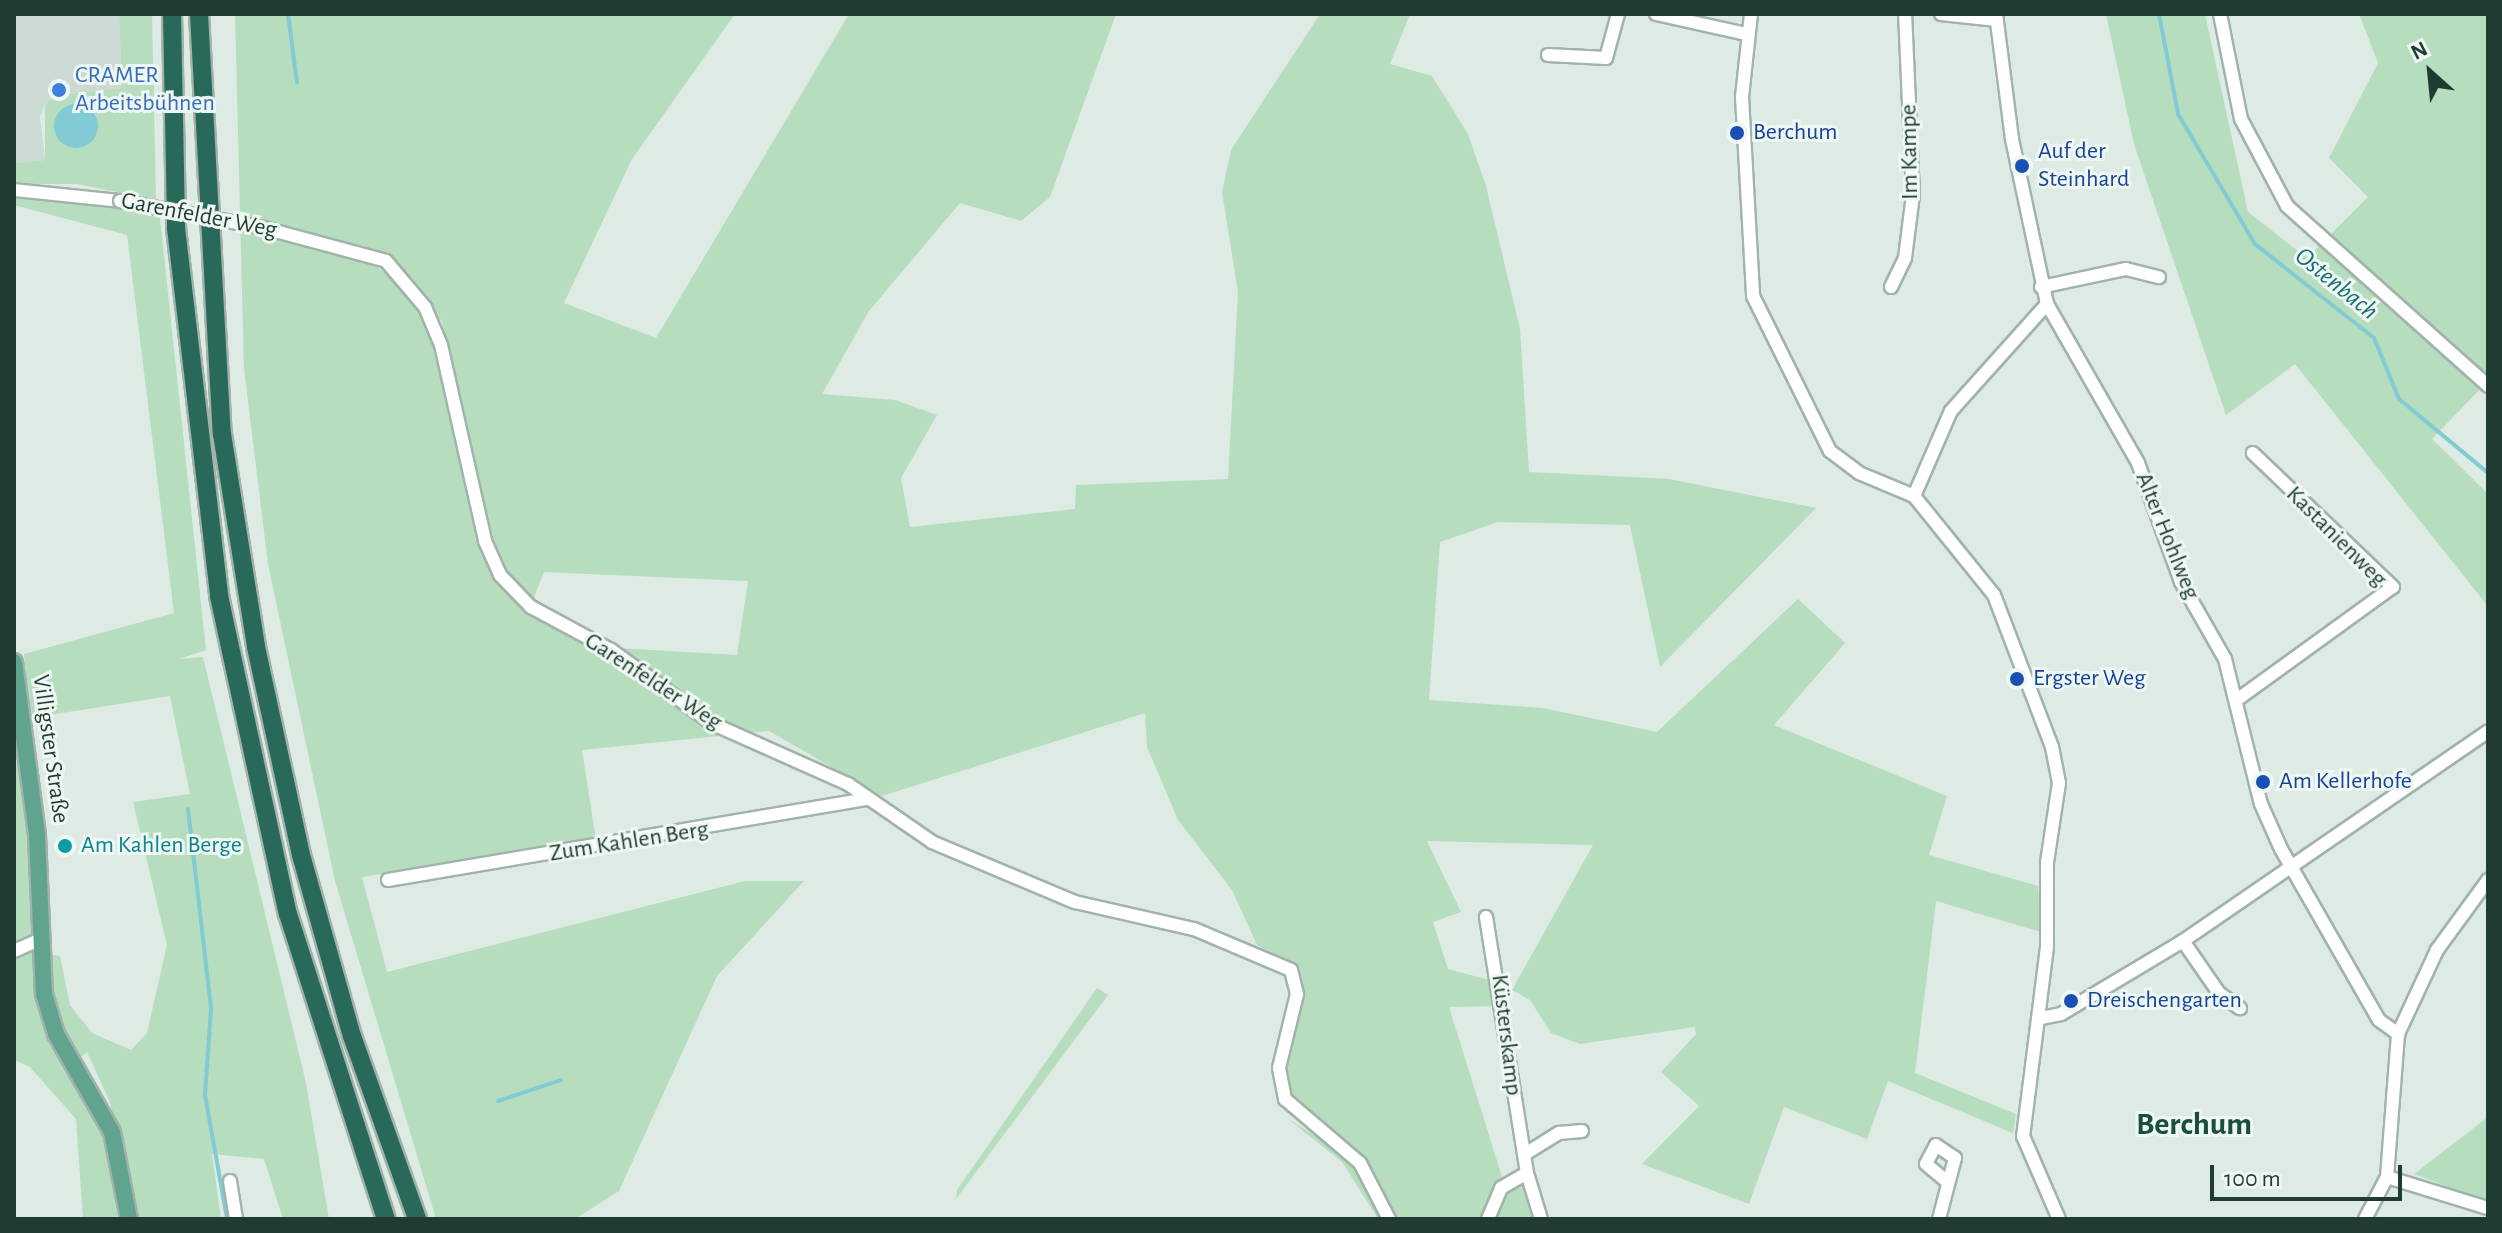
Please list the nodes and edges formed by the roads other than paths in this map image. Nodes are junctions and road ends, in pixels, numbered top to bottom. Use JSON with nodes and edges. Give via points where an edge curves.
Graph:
{"nodes":[{"id":1,"x":172,"y":14,"type":"edge"},
{"id":2,"x":199,"y":14,"type":"edge"},
{"id":3,"x":1618,"y":14,"type":"edge"},
{"id":4,"x":1656,"y":14,"type":"edge"},
{"id":5,"x":1751,"y":14,"type":"edge"},
{"id":6,"x":1905,"y":14,"type":"edge"},
{"id":7,"x":1941,"y":14,"type":"edge"},
{"id":8,"x":2220,"y":14,"type":"edge"},
{"id":9,"x":1997,"y":17,"type":"edge"},
{"id":10,"x":1746,"y":34,"type":"junction"},
{"id":11,"x":1548,"y":55,"type":"dead end"},
{"id":12,"x":14,"y":190,"type":"edge"},
{"id":13,"x":2159,"y":277,"type":"dead end"},
{"id":14,"x":1891,"y":287,"type":"dead end"},
{"id":15,"x":2041,"y":287,"type":"junction"},
{"id":16,"x":2047,"y":304,"type":"junction"},
{"id":17,"x":2488,"y":386,"type":"edge"},
{"id":18,"x":2253,"y":453,"type":"dead end"},
{"id":19,"x":1914,"y":496,"type":"junction"},
{"id":20,"x":14,"y":662,"type":"edge"},
{"id":21,"x":2238,"y":699,"type":"junction"},
{"id":22,"x":2488,"y":731,"type":"edge"},
{"id":23,"x":867,"y":799,"type":"junction"},
{"id":24,"x":2291,"y":867,"type":"junction"},
{"id":25,"x":388,"y":880,"type":"dead end"},
{"id":26,"x":2488,"y":880,"type":"edge"},
{"id":27,"x":1486,"y":917,"type":"dead end"},
{"id":28,"x":41,"y":939,"type":"junction"},
{"id":29,"x":2183,"y":941,"type":"junction"},
{"id":30,"x":14,"y":951,"type":"edge"},
{"id":31,"x":2240,"y":1008,"type":"dead end"},
{"id":32,"x":2041,"y":1018,"type":"junction"},
{"id":33,"x":2398,"y":1034,"type":"junction"},
{"id":34,"x":1582,"y":1131,"type":"dead end"},
{"id":35,"x":1525,"y":1154,"type":"junction"},
{"id":36,"x":1527,"y":1173,"type":"junction"},
{"id":37,"x":2387,"y":1177,"type":"junction"},
{"id":38,"x":230,"y":1181,"type":"dead end"},
{"id":39,"x":1946,"y":1181,"type":"dead end"},
{"id":40,"x":2488,"y":1208,"type":"edge"},
{"id":41,"x":129,"y":1219,"type":"edge"},
{"id":42,"x":236,"y":1219,"type":"edge"},
{"id":43,"x":386,"y":1219,"type":"edge"},
{"id":44,"x":417,"y":1219,"type":"edge"},
{"id":45,"x":1389,"y":1219,"type":"edge"},
{"id":46,"x":1488,"y":1219,"type":"edge"},
{"id":47,"x":1541,"y":1219,"type":"edge"},
{"id":48,"x":1939,"y":1219,"type":"edge"},
{"id":49,"x":2059,"y":1219,"type":"edge"},
{"id":50,"x":2365,"y":1219,"type":"edge"}],
"edges":[{"from":1,"to":43,"type":"highway","via":[[176,228],[222,610],[288,914]]},
{"from":2,"to":44,"type":"highway","via":[[222,434],[256,647],[301,855],[352,1036]]},
{"from":3,"to":11,"type":"street","via":[[1606,58]]},
{"from":4,"to":10,"type":"street"},
{"from":5,"to":10,"type":"street"},
{"from":6,"to":14,"type":"street","name":"Im Kampe","via":[[1913,195],[1905,258]]},
{"from":7,"to":9,"type":"street"},
{"from":8,"to":17,"type":"street","via":[[2241,119],[2287,206]]},
{"from":9,"to":15,"type":"street","name":"Alter Hohlweg"},
{"from":10,"to":19,"type":"street","via":[[1743,161],[1753,296],[1830,451],[1859,473]]},
{"from":12,"to":23,"type":"street","name":"Garenfelder Weg","bridge":true,"via":[[120,201],[264,228],[386,261],[425,307],[441,345],[485,541],[500,575],[531,607],[611,650],[713,724],[782,750]]},
{"from":13,"to":15,"type":"street","via":[[2126,269]]},
{"from":15,"to":16,"type":"street","name":"Alter Hohlweg"},
{"from":16,"to":19,"type":"street","via":[[1951,411]]},
{"from":16,"to":21,"type":"street","name":"Alter Hohlweg","via":[[2138,463],[2181,582]]},
{"from":18,"to":21,"type":"street","name":"Kastanienweg","via":[[2393,587]]},
{"from":19,"to":32,"type":"street","via":[[1994,595],[2056,766]]},
{"from":20,"to":28,"type":"main road","name":"Villigster Straße","via":[[36,824]]},
{"from":21,"to":24,"type":"street","name":"Alter Hohlweg","via":[[2261,804]]},
{"from":22,"to":24,"type":"street"},
{"from":23,"to":25,"type":"street","name":"Zum Kahlen Berg"},
{"from":23,"to":45,"type":"street","name":"Garenfelder Weg","via":[[932,842],[1075,902],[1194,929],[1285,965],[1297,994],[1281,1055],[1285,1099],[1360,1163]]},
{"from":24,"to":29,"type":"street"},
{"from":24,"to":33,"type":"street","name":"Alter Hohlweg","via":[[2379,1020]]},
{"from":26,"to":33,"type":"street","via":[[2437,950]]},
{"from":27,"to":35,"type":"street","name":"Küsterskamp"},
{"from":28,"to":30,"type":"street"},
{"from":28,"to":41,"type":"main road","name":"Villigster Straße","via":[[49,1015],[112,1132]]},
{"from":29,"to":31,"type":"street","via":[[2219,993]]},
{"from":29,"to":32,"type":"street","via":[[2061,1014]]},
{"from":32,"to":49,"type":"street","via":[[2023,1136]]},
{"from":33,"to":37,"type":"street"},
{"from":34,"to":35,"type":"street","via":[[1559,1133]]},
{"from":35,"to":36,"type":"street","name":"Küsterskamp"},
{"from":36,"to":46,"type":"street","via":[[1501,1188]]},
{"from":36,"to":47,"type":"street"},
{"from":37,"to":40,"type":"street"},
{"from":37,"to":50,"type":"street"},
{"from":38,"to":42,"type":"street"},
{"from":39,"to":48,"type":"street"}]}
